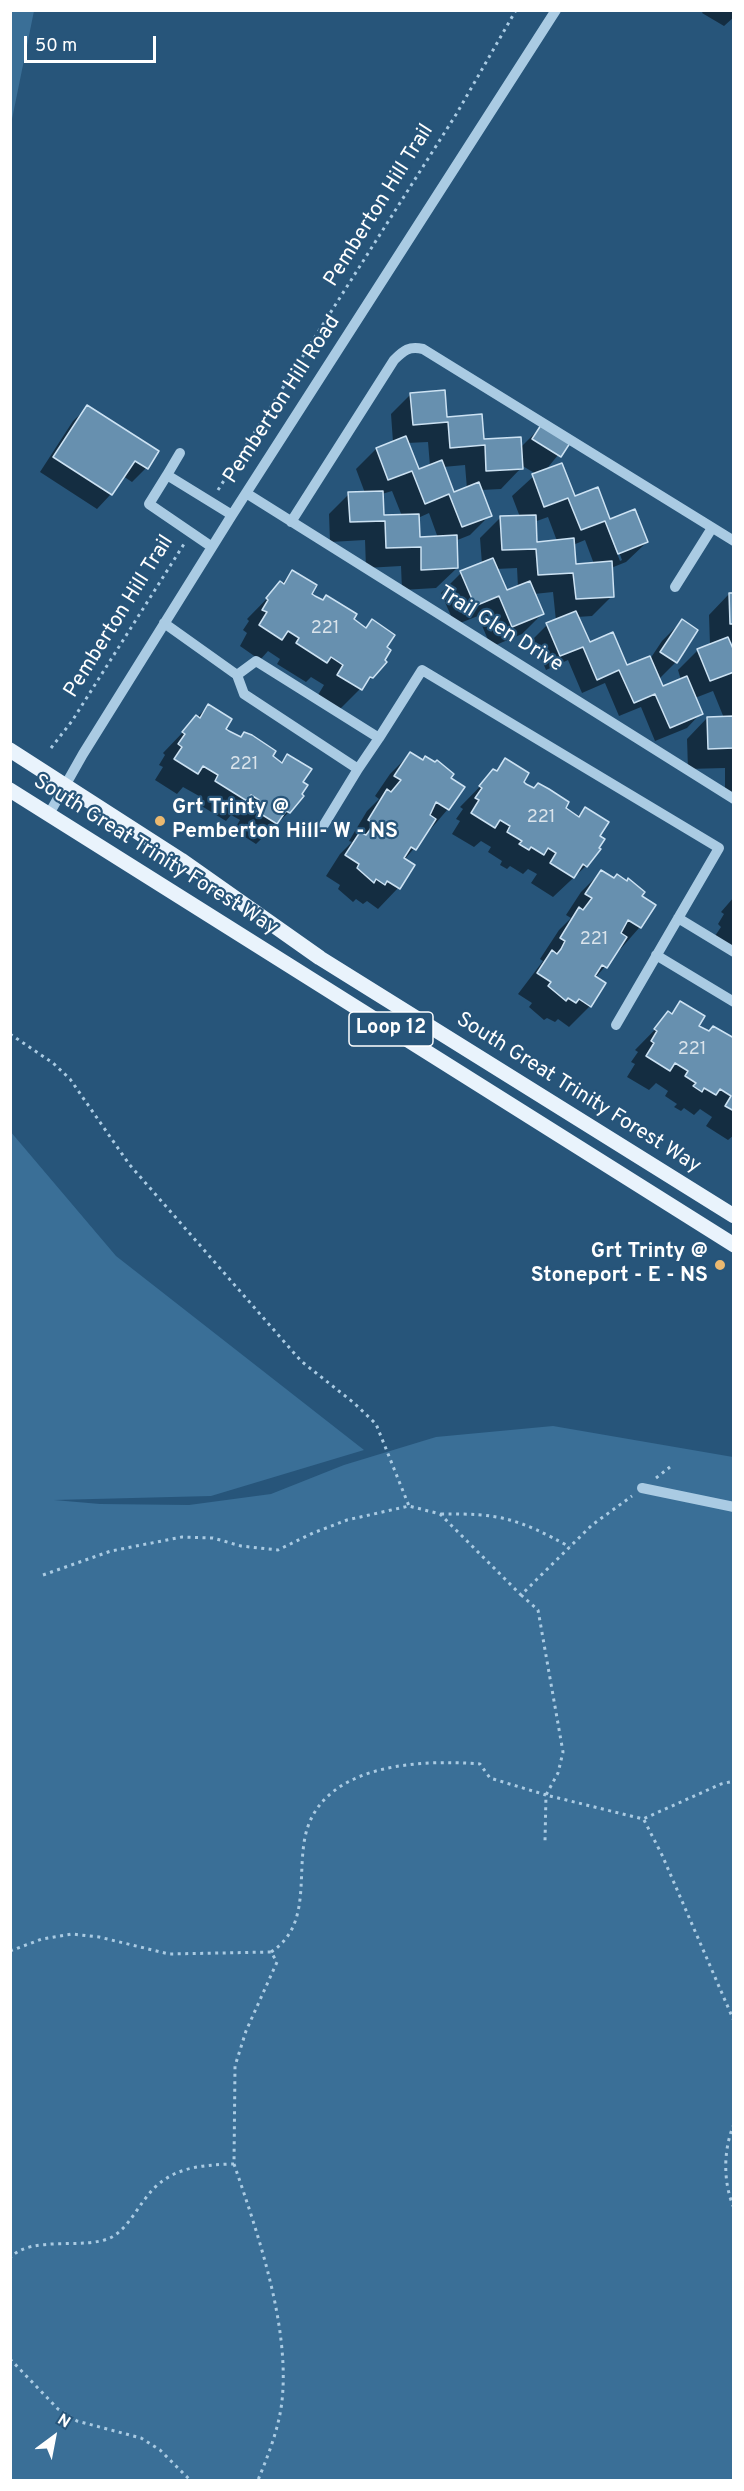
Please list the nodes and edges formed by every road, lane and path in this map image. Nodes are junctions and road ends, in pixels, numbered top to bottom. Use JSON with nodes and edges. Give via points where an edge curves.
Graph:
{"nodes":[{"id":1,"x":516,"y":10,"type":"edge"},
{"id":2,"x":556,"y":10,"type":"edge"},
{"id":3,"x":180,"y":453,"type":"dead end"},
{"id":4,"x":167,"y":475,"type":"junction"},
{"id":5,"x":246,"y":493,"type":"junction"},
{"id":6,"x":211,"y":501,"type":"junction"},
{"id":7,"x":232,"y":515,"type":"junction"},
{"id":8,"x":291,"y":522,"type":"junction"},
{"id":9,"x":712,"y":528,"type":"junction"},
{"id":10,"x":190,"y":534,"type":"junction"},
{"id":11,"x":734,"y":541,"type":"edge"},
{"id":12,"x":212,"y":547,"type":"junction"},
{"id":13,"x":675,"y":587,"type":"dead end"},
{"id":14,"x":164,"y":623,"type":"junction"},
{"id":15,"x":237,"y":675,"type":"junction"},
{"id":16,"x":379,"y":738,"type":"junction"},
{"id":17,"x":51,"y":748,"type":"dead end"},
{"id":18,"x":10,"y":750,"type":"edge"},
{"id":19,"x":358,"y":769,"type":"junction"},
{"id":20,"x":65,"y":785,"type":"junction"},
{"id":21,"x":10,"y":790,"type":"edge"},
{"id":22,"x":734,"y":799,"type":"edge"},
{"id":23,"x":49,"y":814,"type":"junction"},
{"id":24,"x":322,"y":828,"type":"dead end"},
{"id":25,"x":678,"y":918,"type":"junction"},
{"id":26,"x":734,"y":952,"type":"edge"},
{"id":27,"x":656,"y":955,"type":"junction"},
{"id":28,"x":734,"y":1002,"type":"edge"},
{"id":29,"x":616,"y":1025,"type":"dead end"},
{"id":30,"x":10,"y":1034,"type":"edge"},
{"id":31,"x":734,"y":1216,"type":"edge"},
{"id":32,"x":734,"y":1245,"type":"edge"},
{"id":33,"x":670,"y":1467,"type":"dead end"},
{"id":34,"x":642,"y":1488,"type":"junction"},
{"id":35,"x":409,"y":1506,"type":"junction"},
{"id":36,"x":734,"y":1507,"type":"edge"},
{"id":37,"x":440,"y":1514,"type":"junction"},
{"id":38,"x":570,"y":1547,"type":"junction"},
{"id":39,"x":43,"y":1575,"type":"dead end"},
{"id":40,"x":521,"y":1595,"type":"junction"},
{"id":41,"x":734,"y":1781,"type":"edge"},
{"id":42,"x":546,"y":1795,"type":"junction"},
{"id":43,"x":643,"y":1819,"type":"junction"},
{"id":44,"x":545,"y":1840,"type":"dead end"},
{"id":45,"x":10,"y":1952,"type":"edge"},
{"id":46,"x":272,"y":1952,"type":"junction"},
{"id":47,"x":734,"y":2021,"type":"edge"},
{"id":48,"x":734,"y":2124,"type":"edge"},
{"id":49,"x":234,"y":2164,"type":"junction"},
{"id":50,"x":734,"y":2208,"type":"edge"},
{"id":51,"x":10,"y":2258,"type":"edge"},
{"id":52,"x":10,"y":2359,"type":"edge"},
{"id":53,"x":190,"y":2481,"type":"edge"},
{"id":54,"x":258,"y":2481,"type":"edge"}],
"edges":[{"from":1,"to":6,"type":"path","name":"Pemberton Hill Trail","via":[[457,113]]},
{"from":2,"to":5,"type":"street","name":"Pemberton Hill Road"},
{"from":3,"to":4,"type":"street"},
{"from":4,"to":6,"type":"street"},
{"from":4,"to":10,"type":"street","via":[[149,504]]},
{"from":5,"to":7,"type":"street","name":"Pemberton Hill Road"},
{"from":5,"to":8,"type":"street","name":"Trail Glen Drive"},
{"from":6,"to":7,"type":"street"},
{"from":7,"to":12,"type":"street","name":"Pemberton Hill Road"},
{"from":8,"to":9,"type":"street","via":[[394,360],[413,347],[423,349]]},
{"from":8,"to":22,"type":"street","name":"Trail Glen Drive"},
{"from":9,"to":11,"type":"street"},
{"from":9,"to":13,"type":"street"},
{"from":10,"to":12,"type":"street"},
{"from":10,"to":17,"type":"path","name":"Pemberton Hill Trail"},
{"from":12,"to":14,"type":"street","name":"Pemberton Hill Road"},
{"from":14,"to":15,"type":"street"},
{"from":14,"to":20,"type":"street","name":"Pemberton Hill Road"},
{"from":15,"to":16,"type":"street","via":[[256,662]]},
{"from":15,"to":19,"type":"street","via":[[244,694]]},
{"from":16,"to":19,"type":"street"},
{"from":16,"to":25,"type":"street","via":[[422,670],[719,848]]},
{"from":18,"to":20,"type":"main road","name":"South Great Trinity Forest Way","number":"Loop 12"},
{"from":19,"to":24,"type":"street"},
{"from":20,"to":23,"type":"street","name":"Pemberton Hill Road"},
{"from":20,"to":31,"type":"main road","name":"South Great Trinity Forest Way","number":"Loop 12","via":[[181,860],[320,958]]},
{"from":21,"to":23,"type":"main road","name":"South Great Trinity Forest Way","number":"Loop 12"},
{"from":23,"to":32,"type":"main road","name":"South Great Trinity Forest Way","number":"Loop 12"},
{"from":25,"to":26,"type":"street"},
{"from":25,"to":27,"type":"street"},
{"from":27,"to":28,"type":"street"},
{"from":27,"to":29,"type":"street"},
{"from":30,"to":35,"type":"path","via":[[70,1079],[129,1164],[301,1361],[376,1424]]},
{"from":33,"to":34,"type":"path"},
{"from":34,"to":36,"type":"street"},
{"from":34,"to":38,"type":"path","via":[[592,1525]]},
{"from":35,"to":37,"type":"path"},
{"from":35,"to":39,"type":"path","via":[[347,1520],[278,1550],[213,1538],[182,1537],[128,1546]]},
{"from":37,"to":38,"type":"path","via":[[485,1513],[515,1520]]},
{"from":37,"to":40,"type":"path"},
{"from":38,"to":40,"type":"path"},
{"from":40,"to":42,"type":"path","via":[[538,1610],[563,1752],[558,1773]]},
{"from":41,"to":43,"type":"path"},
{"from":42,"to":43,"type":"path"},
{"from":42,"to":44,"type":"path"},
{"from":42,"to":46,"type":"path","via":[[490,1778],[480,1764],[442,1761],[368,1774],[333,1789],[313,1810],[304,1840],[300,1913],[292,1930]]},
{"from":43,"to":47,"type":"path"},
{"from":45,"to":46,"type":"path","via":[[42,1939],[72,1935],[169,1954]]},
{"from":46,"to":49,"type":"path","via":[[277,1962],[235,2066]]},
{"from":48,"to":50,"type":"path","via":[[725,2163],[728,2196]]},
{"from":49,"to":51,"type":"path","via":[[179,2170],[161,2180],[130,2221],[111,2237],[87,2243],[36,2246]]},
{"from":49,"to":54,"type":"path","via":[[265,2264],[282,2363],[282,2404]]},
{"from":52,"to":53,"type":"path","via":[[58,2409],[77,2421],[141,2438],[160,2450]]}]}
